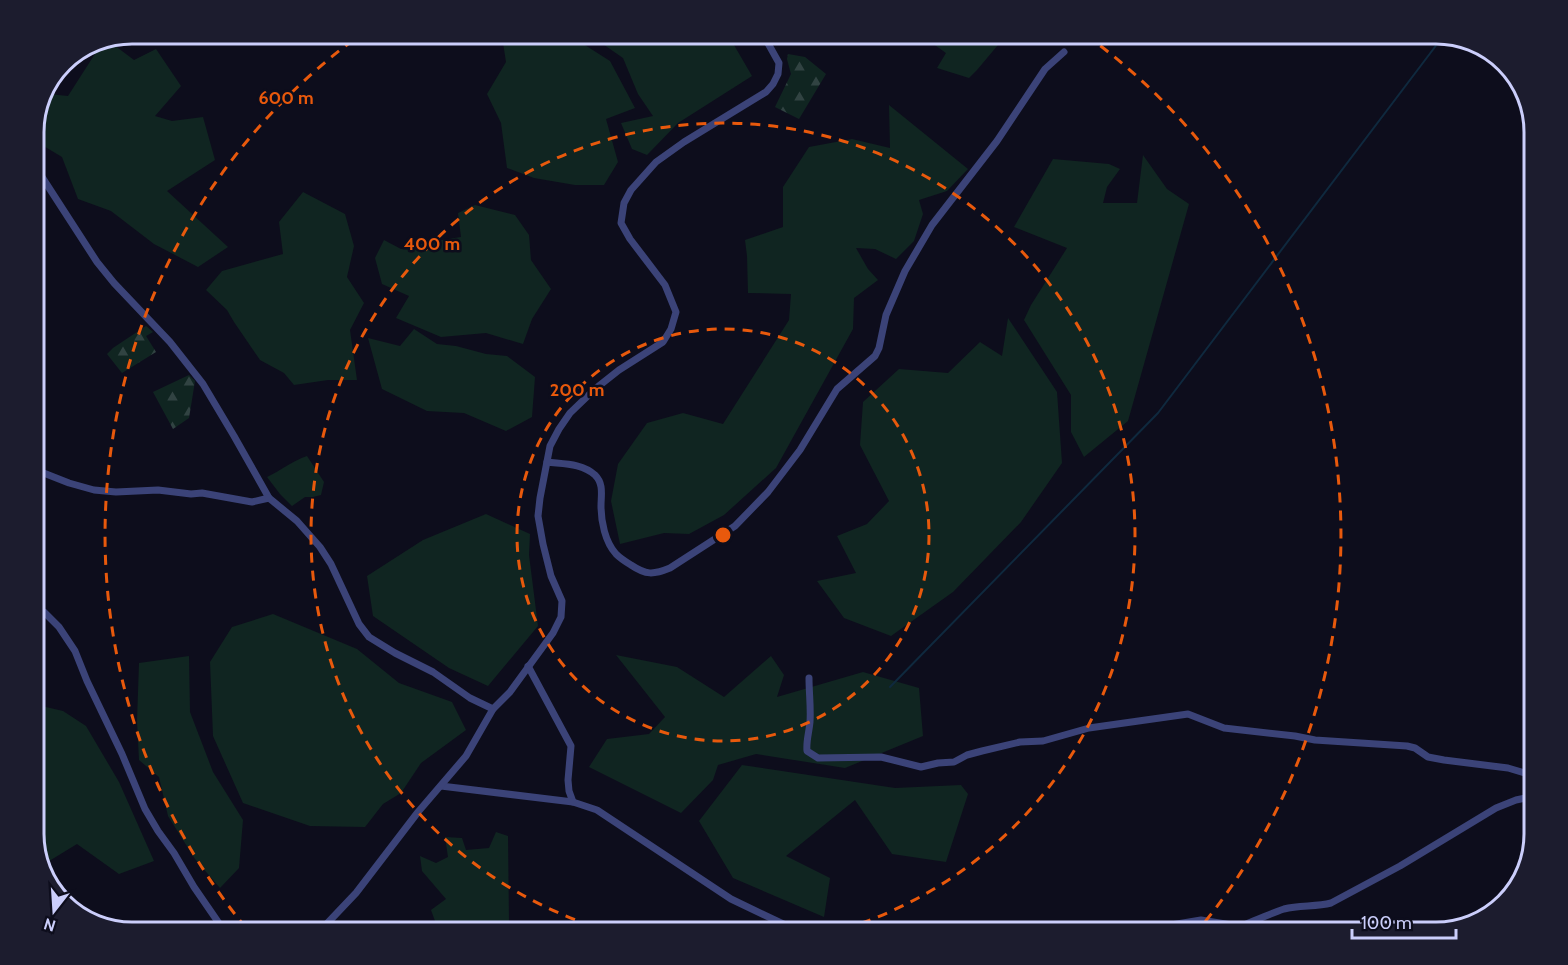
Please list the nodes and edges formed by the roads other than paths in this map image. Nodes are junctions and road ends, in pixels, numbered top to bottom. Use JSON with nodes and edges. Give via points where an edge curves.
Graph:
{"nodes":[{"id":1,"x":768,"y":43,"type":"edge"},
{"id":2,"x":1064,"y":52,"type":"dead end"},
{"id":3,"x":44,"y":180,"type":"edge"},
{"id":4,"x":547,"y":462,"type":"junction"},
{"id":5,"x":44,"y":473,"type":"edge"},
{"id":6,"x":269,"y":498,"type":"junction"},
{"id":7,"x":44,"y":612,"type":"edge"},
{"id":8,"x":528,"y":666,"type":"junction"},
{"id":9,"x":808,"y":678,"type":"dead end"},
{"id":10,"x":493,"y":709,"type":"junction"},
{"id":11,"x":1524,"y":773,"type":"edge"},
{"id":12,"x":441,"y":786,"type":"junction"},
{"id":13,"x":1524,"y":799,"type":"edge"},
{"id":14,"x":573,"y":802,"type":"junction"},
{"id":15,"x":218,"y":922,"type":"edge"},
{"id":16,"x":328,"y":922,"type":"edge"},
{"id":17,"x":779,"y":922,"type":"edge"},
{"id":18,"x":1189,"y":922,"type":"edge"},
{"id":19,"x":1212,"y":922,"type":"edge"},
{"id":20,"x":1252,"y":922,"type":"edge"}],
"edges":[{"from":1,"to":4,"type":"street","via":[[779,63],[778,74],[766,92],[656,162],[624,203],[621,223],[672,299],[675,312],[671,329],[663,342],[595,388],[570,413],[550,446]]},
{"from":2,"to":4,"type":"street","via":[[1045,69],[997,141],[932,225],[905,271],[886,315],[875,356],[837,389],[800,450],[735,526],[670,568],[647,573],[613,551],[602,521],[602,491],[597,476],[579,466]]},
{"from":3,"to":6,"type":"street","via":[[114,284],[170,342],[203,384]]},
{"from":4,"to":8,"type":"street","via":[[538,516],[551,576],[562,600],[561,617]]},
{"from":5,"to":6,"type":"street","via":[[94,490],[202,493],[252,502]]},
{"from":6,"to":10,"type":"street","via":[[320,547],[369,637]]},
{"from":7,"to":15,"type":"street","via":[[75,651],[145,809]]},
{"from":8,"to":10,"type":"street"},
{"from":8,"to":14,"type":"street","via":[[571,746],[568,780]]},
{"from":9,"to":11,"type":"street","via":[[807,751],[818,758],[881,757],[921,767],[1089,728],[1188,714],[1224,728],[1315,740],[1407,746],[1428,757]]},
{"from":10,"to":12,"type":"street","via":[[466,756]]},
{"from":12,"to":14,"type":"street"},
{"from":12,"to":16,"type":"street"},
{"from":13,"to":20,"type":"street","via":[[1496,808],[1331,903],[1285,909]]},
{"from":14,"to":17,"type":"street","via":[[597,810],[730,899]]},
{"from":18,"to":19,"type":"street"}]}
